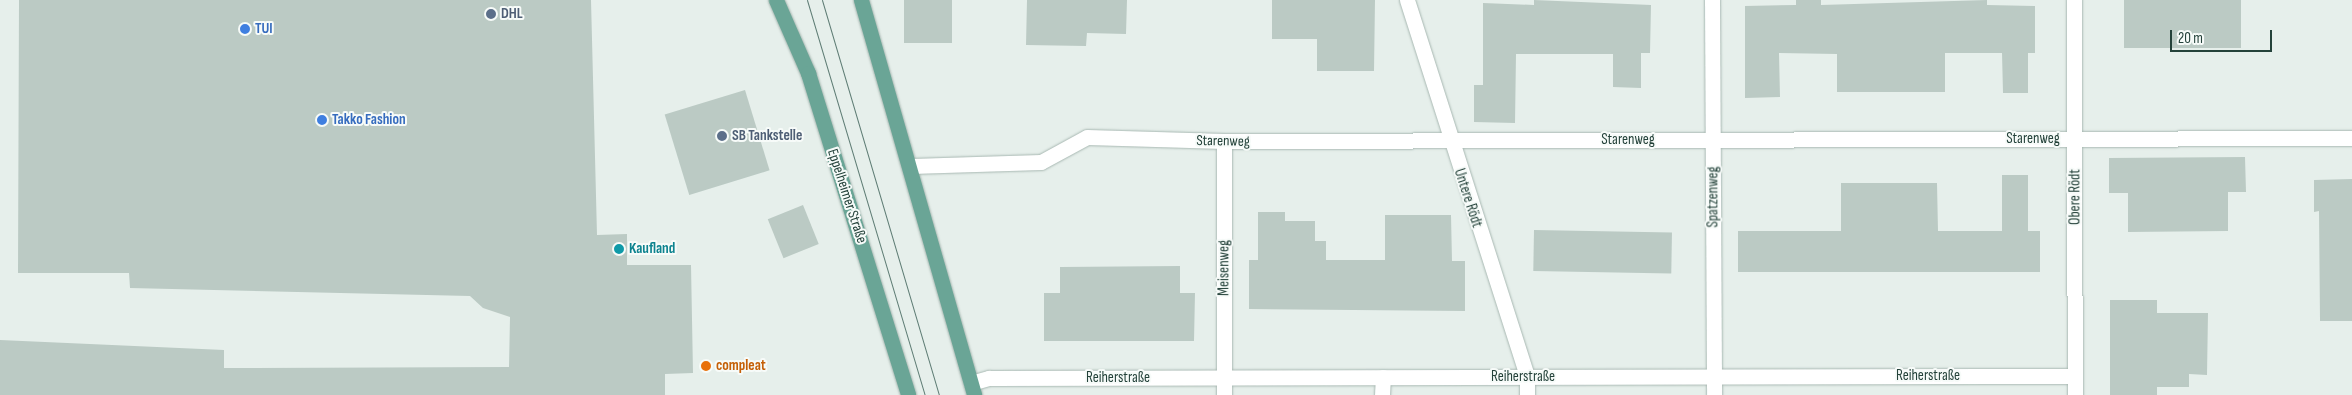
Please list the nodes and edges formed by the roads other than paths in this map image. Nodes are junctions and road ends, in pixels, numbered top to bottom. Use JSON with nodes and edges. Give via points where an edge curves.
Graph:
{"nodes":[{"id":1,"x":776,"y":0,"type":"edge"},
{"id":2,"x":861,"y":0,"type":"edge"},
{"id":3,"x":1407,"y":0,"type":"edge"},
{"id":4,"x":1712,"y":0,"type":"edge"},
{"id":5,"x":2074,"y":0,"type":"edge"},
{"id":6,"x":2352,"y":138,"type":"edge"},
{"id":7,"x":2075,"y":139,"type":"junction"},
{"id":8,"x":1449,"y":140,"type":"junction"},
{"id":9,"x":1713,"y":140,"type":"junction"},
{"id":10,"x":1224,"y":141,"type":"junction"},
{"id":11,"x":911,"y":166,"type":"junction"},
{"id":12,"x":2075,"y":376,"type":"junction"},
{"id":13,"x":1383,"y":377,"type":"junction"},
{"id":14,"x":1527,"y":377,"type":"junction"},
{"id":15,"x":1714,"y":377,"type":"junction"},
{"id":16,"x":1224,"y":378,"type":"junction"},
{"id":17,"x":973,"y":389,"type":"edge"},
{"id":18,"x":908,"y":395,"type":"edge"},
{"id":19,"x":1224,"y":395,"type":"edge"},
{"id":20,"x":1382,"y":395,"type":"edge"},
{"id":21,"x":1527,"y":395,"type":"edge"},
{"id":22,"x":1714,"y":395,"type":"edge"},
{"id":23,"x":2075,"y":395,"type":"edge"}],
"edges":[{"from":1,"to":18,"type":"main road","name":"Eppelheimer Straße","via":[[808,73]]},
{"from":2,"to":11,"type":"main road"},
{"from":3,"to":8,"type":"street","name":"Untere Rödt"},
{"from":4,"to":9,"type":"street","name":"Spatzenweg"},
{"from":5,"to":7,"type":"street","name":"Obere Rödt"},
{"from":6,"to":7,"type":"street","name":"Starenweg"},
{"from":7,"to":9,"type":"street","name":"Starenweg"},
{"from":7,"to":12,"type":"street","name":"Obere Rödt"},
{"from":8,"to":9,"type":"street","name":"Starenweg"},
{"from":8,"to":10,"type":"street","name":"Starenweg"},
{"from":8,"to":14,"type":"street","name":"Untere Rödt"},
{"from":9,"to":15,"type":"street","name":"Spatzenweg"},
{"from":10,"to":11,"type":"street","name":"Starenweg","via":[[1087,137],[1041,162]]},
{"from":10,"to":16,"type":"street","name":"Meisenweg"},
{"from":11,"to":17,"type":"main road"},
{"from":12,"to":15,"type":"street","name":"Reiherstraße"},
{"from":12,"to":23,"type":"street","name":"Obere Rödt"},
{"from":13,"to":14,"type":"street","name":"Reiherstraße"},
{"from":13,"to":16,"type":"street","name":"Reiherstraße"},
{"from":13,"to":20,"type":"street"},
{"from":14,"to":15,"type":"street","name":"Reiherstraße"},
{"from":14,"to":21,"type":"street","name":"Untere Rödt"},
{"from":15,"to":22,"type":"street","name":"Spatzenweg"},
{"from":16,"to":17,"type":"street","name":"Reiherstraße","via":[[989,378]]},
{"from":16,"to":19,"type":"street","name":"Meisenweg"}]}
